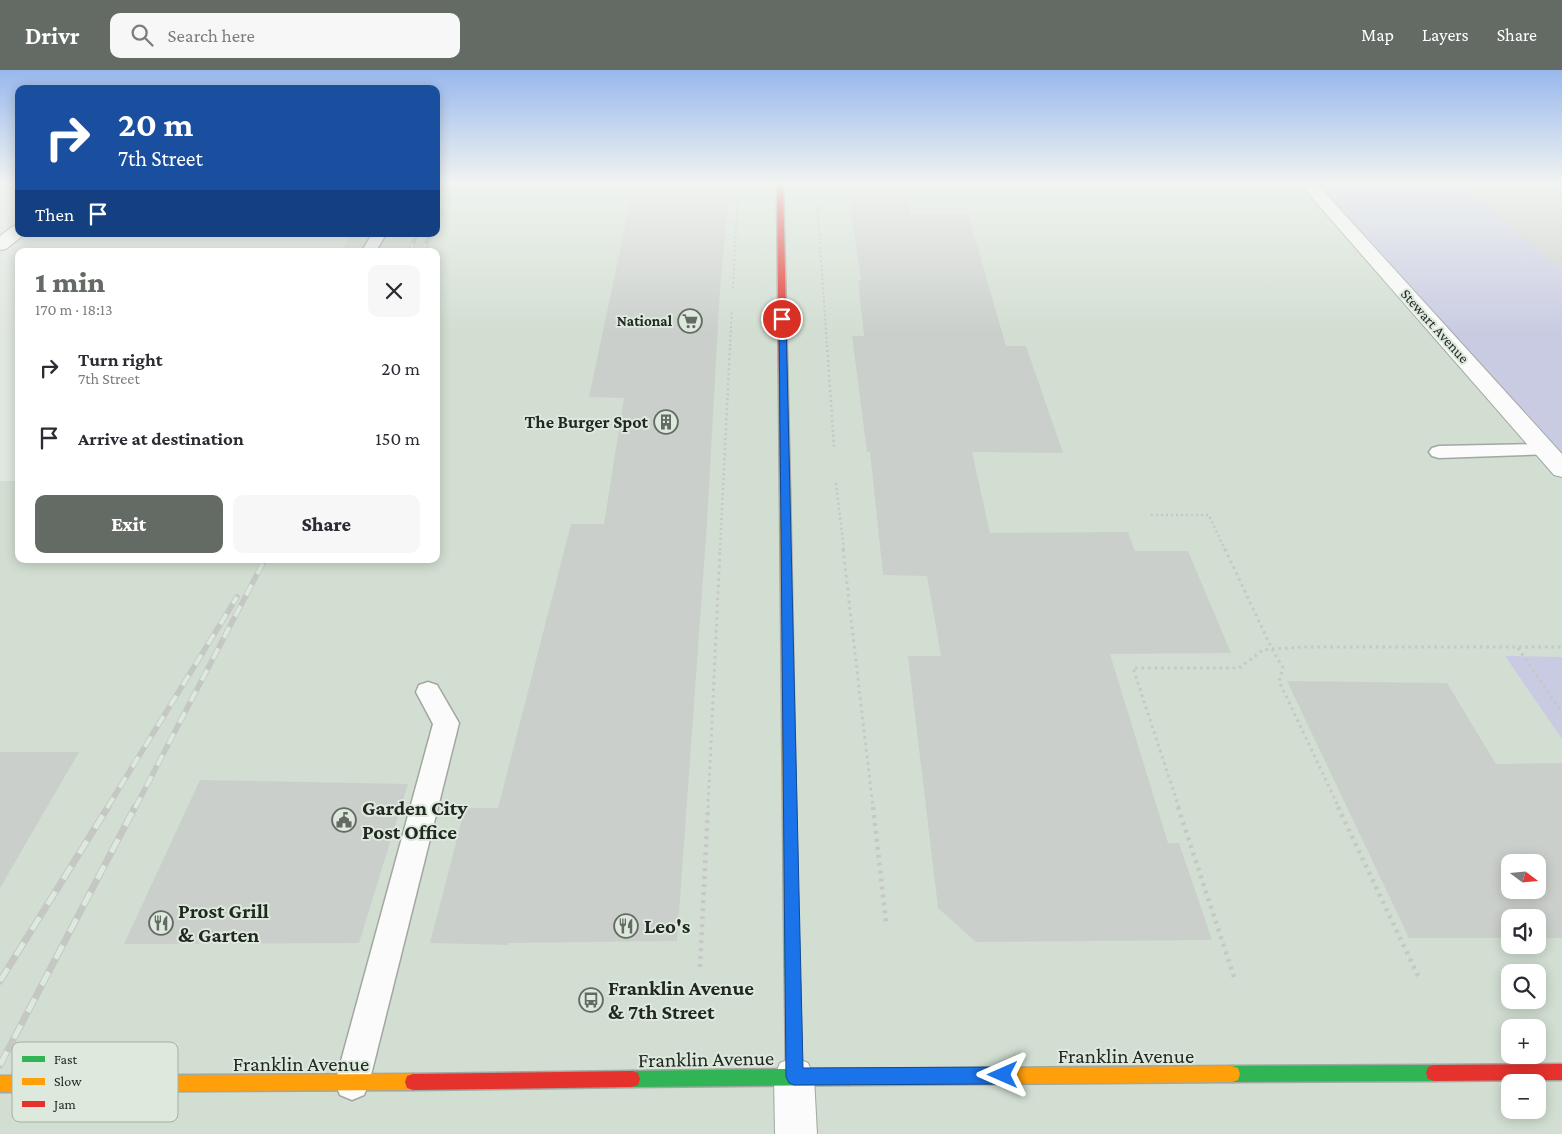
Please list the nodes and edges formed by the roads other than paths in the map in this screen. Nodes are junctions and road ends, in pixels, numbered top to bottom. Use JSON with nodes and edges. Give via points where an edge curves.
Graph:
{"nodes":[{"id":1,"x":14,"y":234,"type":"edge"},
{"id":2,"x":781,"y":234,"type":"edge"},
{"id":3,"x":1352,"y":234,"type":"edge"},
{"id":4,"x":377,"y":237,"type":"edge"},
{"id":5,"x":0,"y":245,"type":"edge"},
{"id":6,"x":371,"y":248,"type":"edge"},
{"id":7,"x":1546,"y":450,"type":"junction"},
{"id":8,"x":1439,"y":452,"type":"dead end"},
{"id":9,"x":1562,"y":469,"type":"edge"},
{"id":10,"x":428,"y":692,"type":"dead end"},
{"id":11,"x":1562,"y":1072,"type":"edge"},
{"id":12,"x":794,"y":1077,"type":"junction"},
{"id":13,"x":178,"y":1084,"type":"edge"},
{"id":14,"x":352,"y":1084,"type":"junction"},
{"id":15,"x":796,"y":1134,"type":"edge"}],
"edges":[{"from":1,"to":5,"type":"street"},
{"from":2,"to":12,"type":"street"},
{"from":3,"to":7,"type":"street","name":"Stewart Avenue"},
{"from":4,"to":6,"type":"lane"},
{"from":7,"to":8,"type":"lane"},
{"from":7,"to":9,"type":"street","name":"Stewart Avenue"},
{"from":10,"to":14,"type":"lane","via":[[446,723]]},
{"from":11,"to":12,"type":"street","name":"Franklin Avenue"},
{"from":12,"to":14,"type":"street","name":"Franklin Avenue"},
{"from":12,"to":15,"type":"street"},
{"from":13,"to":14,"type":"street","name":"Franklin Avenue"}]}
